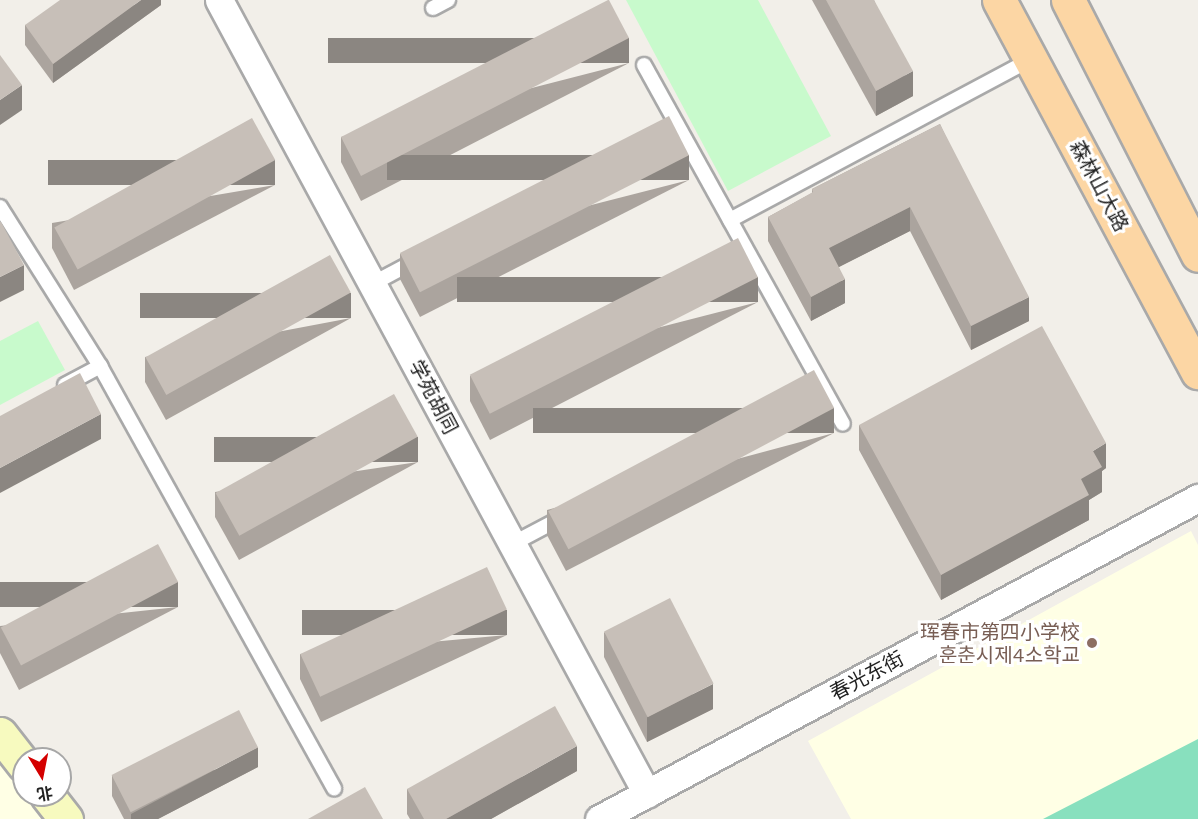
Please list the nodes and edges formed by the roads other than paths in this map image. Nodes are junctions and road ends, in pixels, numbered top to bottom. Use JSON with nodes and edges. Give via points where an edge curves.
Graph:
{"nodes":[{"id":1,"x":219,"y":0,"type":"edge"},
{"id":2,"x":448,"y":0,"type":"edge"},
{"id":3,"x":999,"y":0,"type":"edge"},
{"id":4,"x":1068,"y":0,"type":"edge"},
{"id":5,"x":433,"y":8,"type":"dead end"},
{"id":6,"x":1031,"y":59,"type":"junction"},
{"id":7,"x":644,"y":65,"type":"dead end"},
{"id":8,"x":0,"y":207,"type":"edge"},
{"id":9,"x":730,"y":220,"type":"junction"},
{"id":10,"x":1198,"y":255,"type":"edge"},
{"id":11,"x":424,"y":256,"type":"edge"},
{"id":12,"x":372,"y":284,"type":"junction"},
{"id":13,"x":100,"y":366,"type":"junction"},
{"id":14,"x":1198,"y":372,"type":"edge"},
{"id":15,"x":50,"y":393,"type":"edge"},
{"id":16,"x":843,"y":424,"type":"dead end"},
{"id":17,"x":1198,"y":498,"type":"edge"},
{"id":18,"x":575,"y":510,"type":"edge"},
{"id":19,"x":512,"y":544,"type":"junction"},
{"id":20,"x":0,"y":734,"type":"edge"},
{"id":21,"x":12,"y":750,"type":"edge"},
{"id":22,"x":334,"y":788,"type":"dead end"},
{"id":23,"x":647,"y":794,"type":"junction"},
{"id":24,"x":56,"y":807,"type":"edge"},
{"id":25,"x":66,"y":819,"type":"edge"},
{"id":26,"x":599,"y":819,"type":"edge"}],
"edges":[{"from":1,"to":12,"type":"street","name":"学苑胡同"},
{"from":2,"to":5,"type":"lane"},
{"from":3,"to":6,"type":"main road","name":"森林山大路"},
{"from":4,"to":10,"type":"main road"},
{"from":6,"to":9,"type":"lane"},
{"from":6,"to":14,"type":"main road","name":"森林山大路"},
{"from":7,"to":9,"type":"lane","via":[[668,120]]},
{"from":8,"to":13,"type":"lane"},
{"from":9,"to":16,"type":"lane"},
{"from":11,"to":12,"type":"lane"},
{"from":12,"to":19,"type":"street","name":"学苑胡同"},
{"from":13,"to":15,"type":"lane"},
{"from":13,"to":22,"type":"lane"},
{"from":17,"to":23,"type":"street","name":"春光东街"},
{"from":18,"to":19,"type":"lane"},
{"from":19,"to":23,"type":"street","name":"学苑胡同"},
{"from":20,"to":21,"type":"street"},
{"from":23,"to":26,"type":"street","name":"春光东街"},
{"from":24,"to":25,"type":"street"}]}
